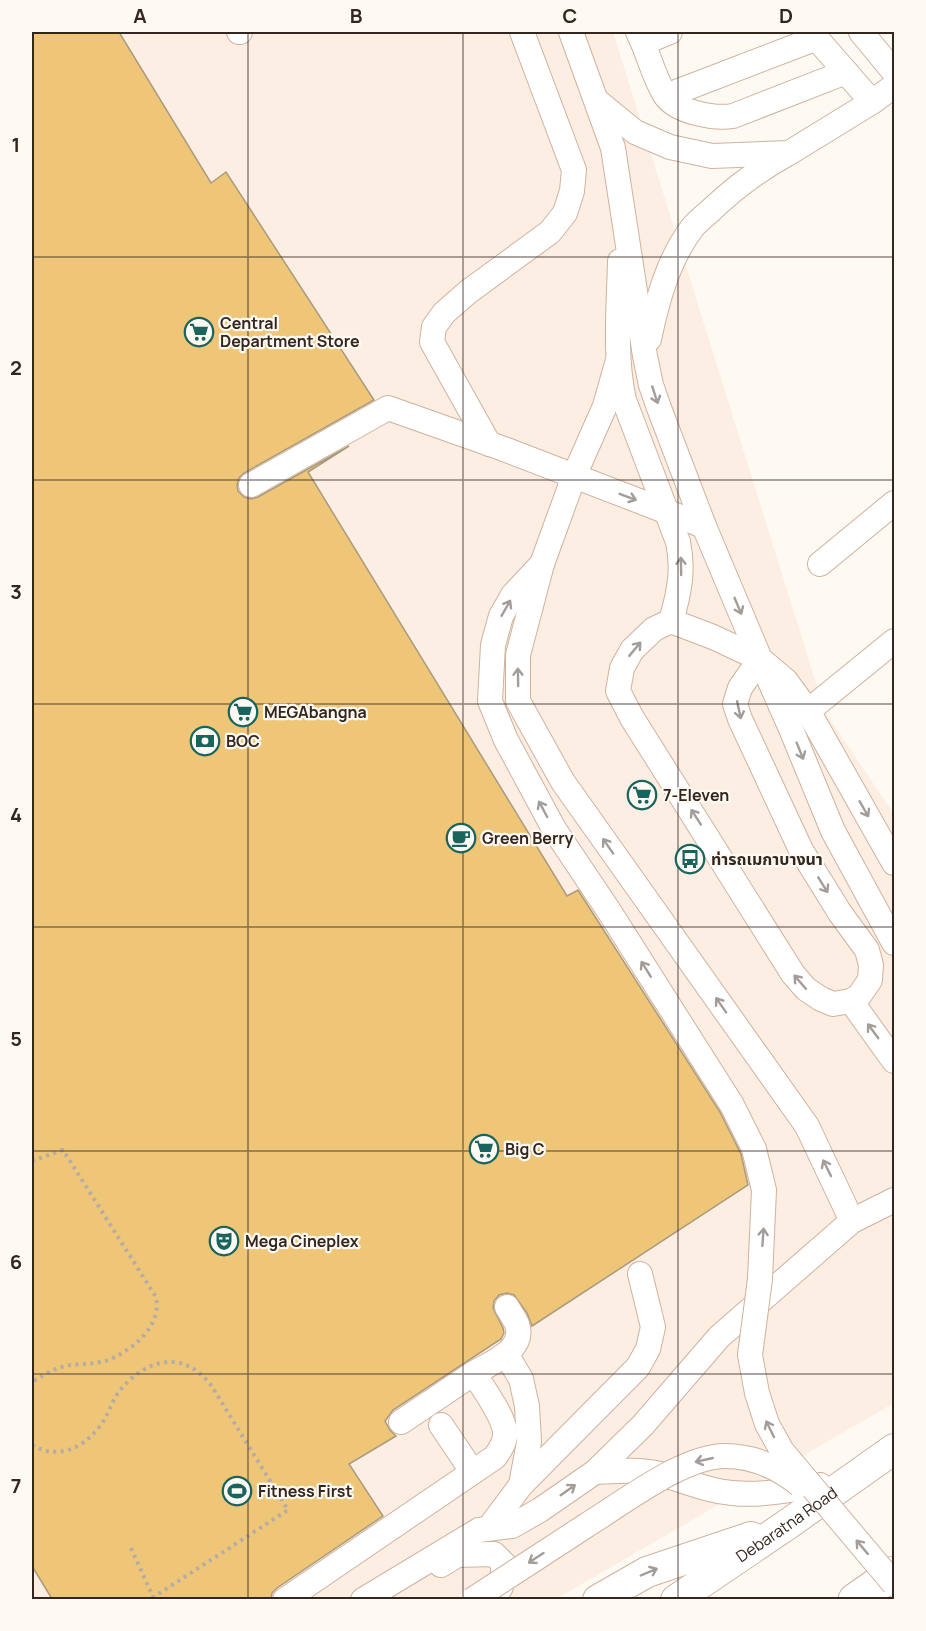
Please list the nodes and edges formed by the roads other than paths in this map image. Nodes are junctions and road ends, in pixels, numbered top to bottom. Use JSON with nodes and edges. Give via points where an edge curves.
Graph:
{"nodes":[{"id":1,"x":522,"y":32,"type":"edge"},
{"id":2,"x":571,"y":32,"type":"edge"},
{"id":3,"x":670,"y":32,"type":"edge"},
{"id":4,"x":861,"y":32,"type":"edge"},
{"id":5,"x":814,"y":35,"type":"edge"},
{"id":6,"x":640,"y":37,"type":"edge"},
{"id":7,"x":846,"y":72,"type":"junction"},
{"id":8,"x":894,"y":72,"type":"edge"},
{"id":9,"x":894,"y":86,"type":"edge"},
{"id":10,"x":666,"y":96,"type":"junction"},
{"id":11,"x":595,"y":99,"type":"junction"},
{"id":12,"x":872,"y":102,"type":"junction"},
{"id":13,"x":789,"y":153,"type":"junction"},
{"id":14,"x":621,"y":192,"type":"junction"},
{"id":15,"x":645,"y":356,"type":"junction"},
{"id":16,"x":618,"y":360,"type":"junction"},
{"id":17,"x":489,"y":444,"type":"junction"},
{"id":18,"x":574,"y":476,"type":"junction"},
{"id":19,"x":251,"y":484,"type":"dead end"},
{"id":20,"x":894,"y":503,"type":"edge"},
{"id":21,"x":667,"y":512,"type":"junction"},
{"id":22,"x":704,"y":526,"type":"junction"},
{"id":23,"x":542,"y":564,"type":"junction"},
{"id":24,"x":820,"y":564,"type":"dead end"},
{"id":25,"x":671,"y":621,"type":"junction"},
{"id":26,"x":894,"y":641,"type":"edge"},
{"id":27,"x":759,"y":659,"type":"junction"},
{"id":28,"x":808,"y":711,"type":"junction"},
{"id":29,"x":894,"y":862,"type":"edge"},
{"id":30,"x":894,"y":943,"type":"edge"},
{"id":31,"x":850,"y":1000,"type":"junction"},
{"id":32,"x":894,"y":1061,"type":"edge"},
{"id":33,"x":894,"y":1200,"type":"edge"},
{"id":34,"x":852,"y":1221,"type":"junction"},
{"id":35,"x":640,"y":1274,"type":"dead end"},
{"id":36,"x":507,"y":1307,"type":"dead end"},
{"id":37,"x":506,"y":1354,"type":"junction"},
{"id":38,"x":474,"y":1373,"type":"junction"},
{"id":39,"x":401,"y":1422,"type":"dead end"},
{"id":40,"x":441,"y":1425,"type":"dead end"},
{"id":41,"x":894,"y":1449,"type":"edge"},
{"id":42,"x":472,"y":1471,"type":"junction"},
{"id":43,"x":595,"y":1472,"type":"junction"},
{"id":44,"x":847,"y":1481,"type":"junction"},
{"id":45,"x":521,"y":1485,"type":"junction"},
{"id":46,"x":830,"y":1509,"type":"junction"},
{"id":47,"x":788,"y":1524,"type":"junction"},
{"id":48,"x":489,"y":1528,"type":"junction"},
{"id":49,"x":894,"y":1574,"type":"edge"},
{"id":50,"x":894,"y":1584,"type":"edge"},
{"id":51,"x":894,"y":1589,"type":"edge"},
{"id":52,"x":285,"y":1599,"type":"edge"},
{"id":53,"x":363,"y":1599,"type":"edge"},
{"id":54,"x":389,"y":1599,"type":"edge"},
{"id":55,"x":472,"y":1599,"type":"edge"},
{"id":56,"x":491,"y":1599,"type":"edge"},
{"id":57,"x":598,"y":1599,"type":"edge"},
{"id":58,"x":676,"y":1599,"type":"edge"},
{"id":59,"x":855,"y":1599,"type":"edge"},
{"id":60,"x":879,"y":1599,"type":"edge"}],
"edges":[{"from":1,"to":17,"type":"street","via":[[574,170],[572,191],[565,213],[550,232],[444,313],[434,327],[432,342]]},
{"from":2,"to":11,"type":"street"},
{"from":3,"to":6,"type":"street"},
{"from":4,"to":8,"type":"street"},
{"from":5,"to":7,"type":"street"},
{"from":5,"to":10,"type":"street"},
{"from":6,"to":10,"type":"street"},
{"from":7,"to":10,"type":"street","via":[[722,118],[685,109]]},
{"from":7,"to":12,"type":"street"},
{"from":9,"to":12,"type":"street"},
{"from":11,"to":13,"type":"street","via":[[635,132],[670,147],[712,156]]},
{"from":11,"to":14,"type":"street","via":[[613,148]]},
{"from":12,"to":13,"type":"street"},
{"from":13,"to":15,"type":"street","via":[[729,193],[693,227],[657,301]]},
{"from":14,"to":15,"type":"street"},
{"from":14,"to":16,"type":"street"},
{"from":15,"to":22,"type":"street","one_way":true,"via":[[659,408]]},
{"from":16,"to":18,"type":"street","via":[[605,406]]},
{"from":16,"to":21,"type":"street","via":[[624,400]]},
{"from":17,"to":18,"type":"street"},
{"from":17,"to":19,"type":"street","via":[[388,408]]},
{"from":18,"to":21,"type":"street","one_way":true},
{"from":18,"to":23,"type":"street"},
{"from":20,"to":24,"type":"street"},
{"from":21,"to":22,"type":"street"},
{"from":25,"to":21,"type":"street","one_way":true,"via":[[680,591],[681,558]]},
{"from":22,"to":27,"type":"street","one_way":true},
{"from":34,"to":23,"type":"street","one_way":true,"via":[[807,1125],[563,782],[518,701],[518,655]]},
{"from":46,"to":23,"type":"street","one_way":true,"bridge":true,"via":[[782,1451],[767,1424],[757,1393],[750,1355],[760,1279],[764,1191],[754,1149],[732,1105],[554,829],[506,740],[490,701],[493,645],[501,616]]},
{"from":25,"to":27,"type":"street"},
{"from":31,"to":25,"type":"street","one_way":true,"via":[[833,1004],[821,999],[793,974],[618,691],[622,668],[632,650],[654,629]]},
{"from":26,"to":28,"type":"street"},
{"from":27,"to":28,"type":"street","via":[[786,681]]},
{"from":27,"to":30,"type":"street","one_way":true,"via":[[833,831]]},
{"from":27,"to":31,"type":"street","one_way":true,"via":[[740,688],[735,704],[801,850],[867,950],[870,980],[859,996]]},
{"from":28,"to":29,"type":"street","one_way":true},
{"from":32,"to":31,"type":"street","one_way":true},
{"from":33,"to":34,"type":"street"},
{"from":34,"to":43,"type":"street","via":[[719,1337],[643,1425]]},
{"from":35,"to":45,"type":"street","via":[[653,1327],[648,1349],[638,1367]]},
{"from":36,"to":37,"type":"street","via":[[518,1326],[514,1347]]},
{"from":37,"to":38,"type":"street"},
{"from":37,"to":45,"type":"street","via":[[521,1379],[527,1406],[529,1442]]},
{"from":38,"to":39,"type":"street"},
{"from":38,"to":42,"type":"street","via":[[505,1432],[495,1457]]},
{"from":40,"to":42,"type":"street"},
{"from":41,"to":44,"type":"main road","name":"Debaratna Road"},
{"from":42,"to":52,"type":"street"},
{"from":43,"to":44,"type":"street","via":[[633,1470],[660,1474],[732,1493],[771,1493]]},
{"from":48,"to":43,"type":"street","one_way":true,"via":[[512,1526]]},
{"from":44,"to":47,"type":"main road","name":"Debaratna Road"},
{"from":45,"to":48,"type":"street"},
{"from":50,"to":46,"type":"street","one_way":true,"bridge":true},
{"from":46,"to":55,"type":"street","one_way":true,"bridge":true,"via":[[786,1473],[764,1461],[724,1456],[696,1461],[654,1483]]},
{"from":57,"to":47,"type":"main road","one_way":true,"via":[[647,1572]]},
{"from":47,"to":58,"type":"main road","name":"Debaratna Road"},
{"from":48,"to":53,"type":"street","via":[[479,1530]]},
{"from":49,"to":59,"type":"highway"},
{"from":51,"to":60,"type":"highway"},
{"from":54,"to":56,"type":"street","via":[[457,1554],[494,1554],[504,1564],[501,1587]]}]}
